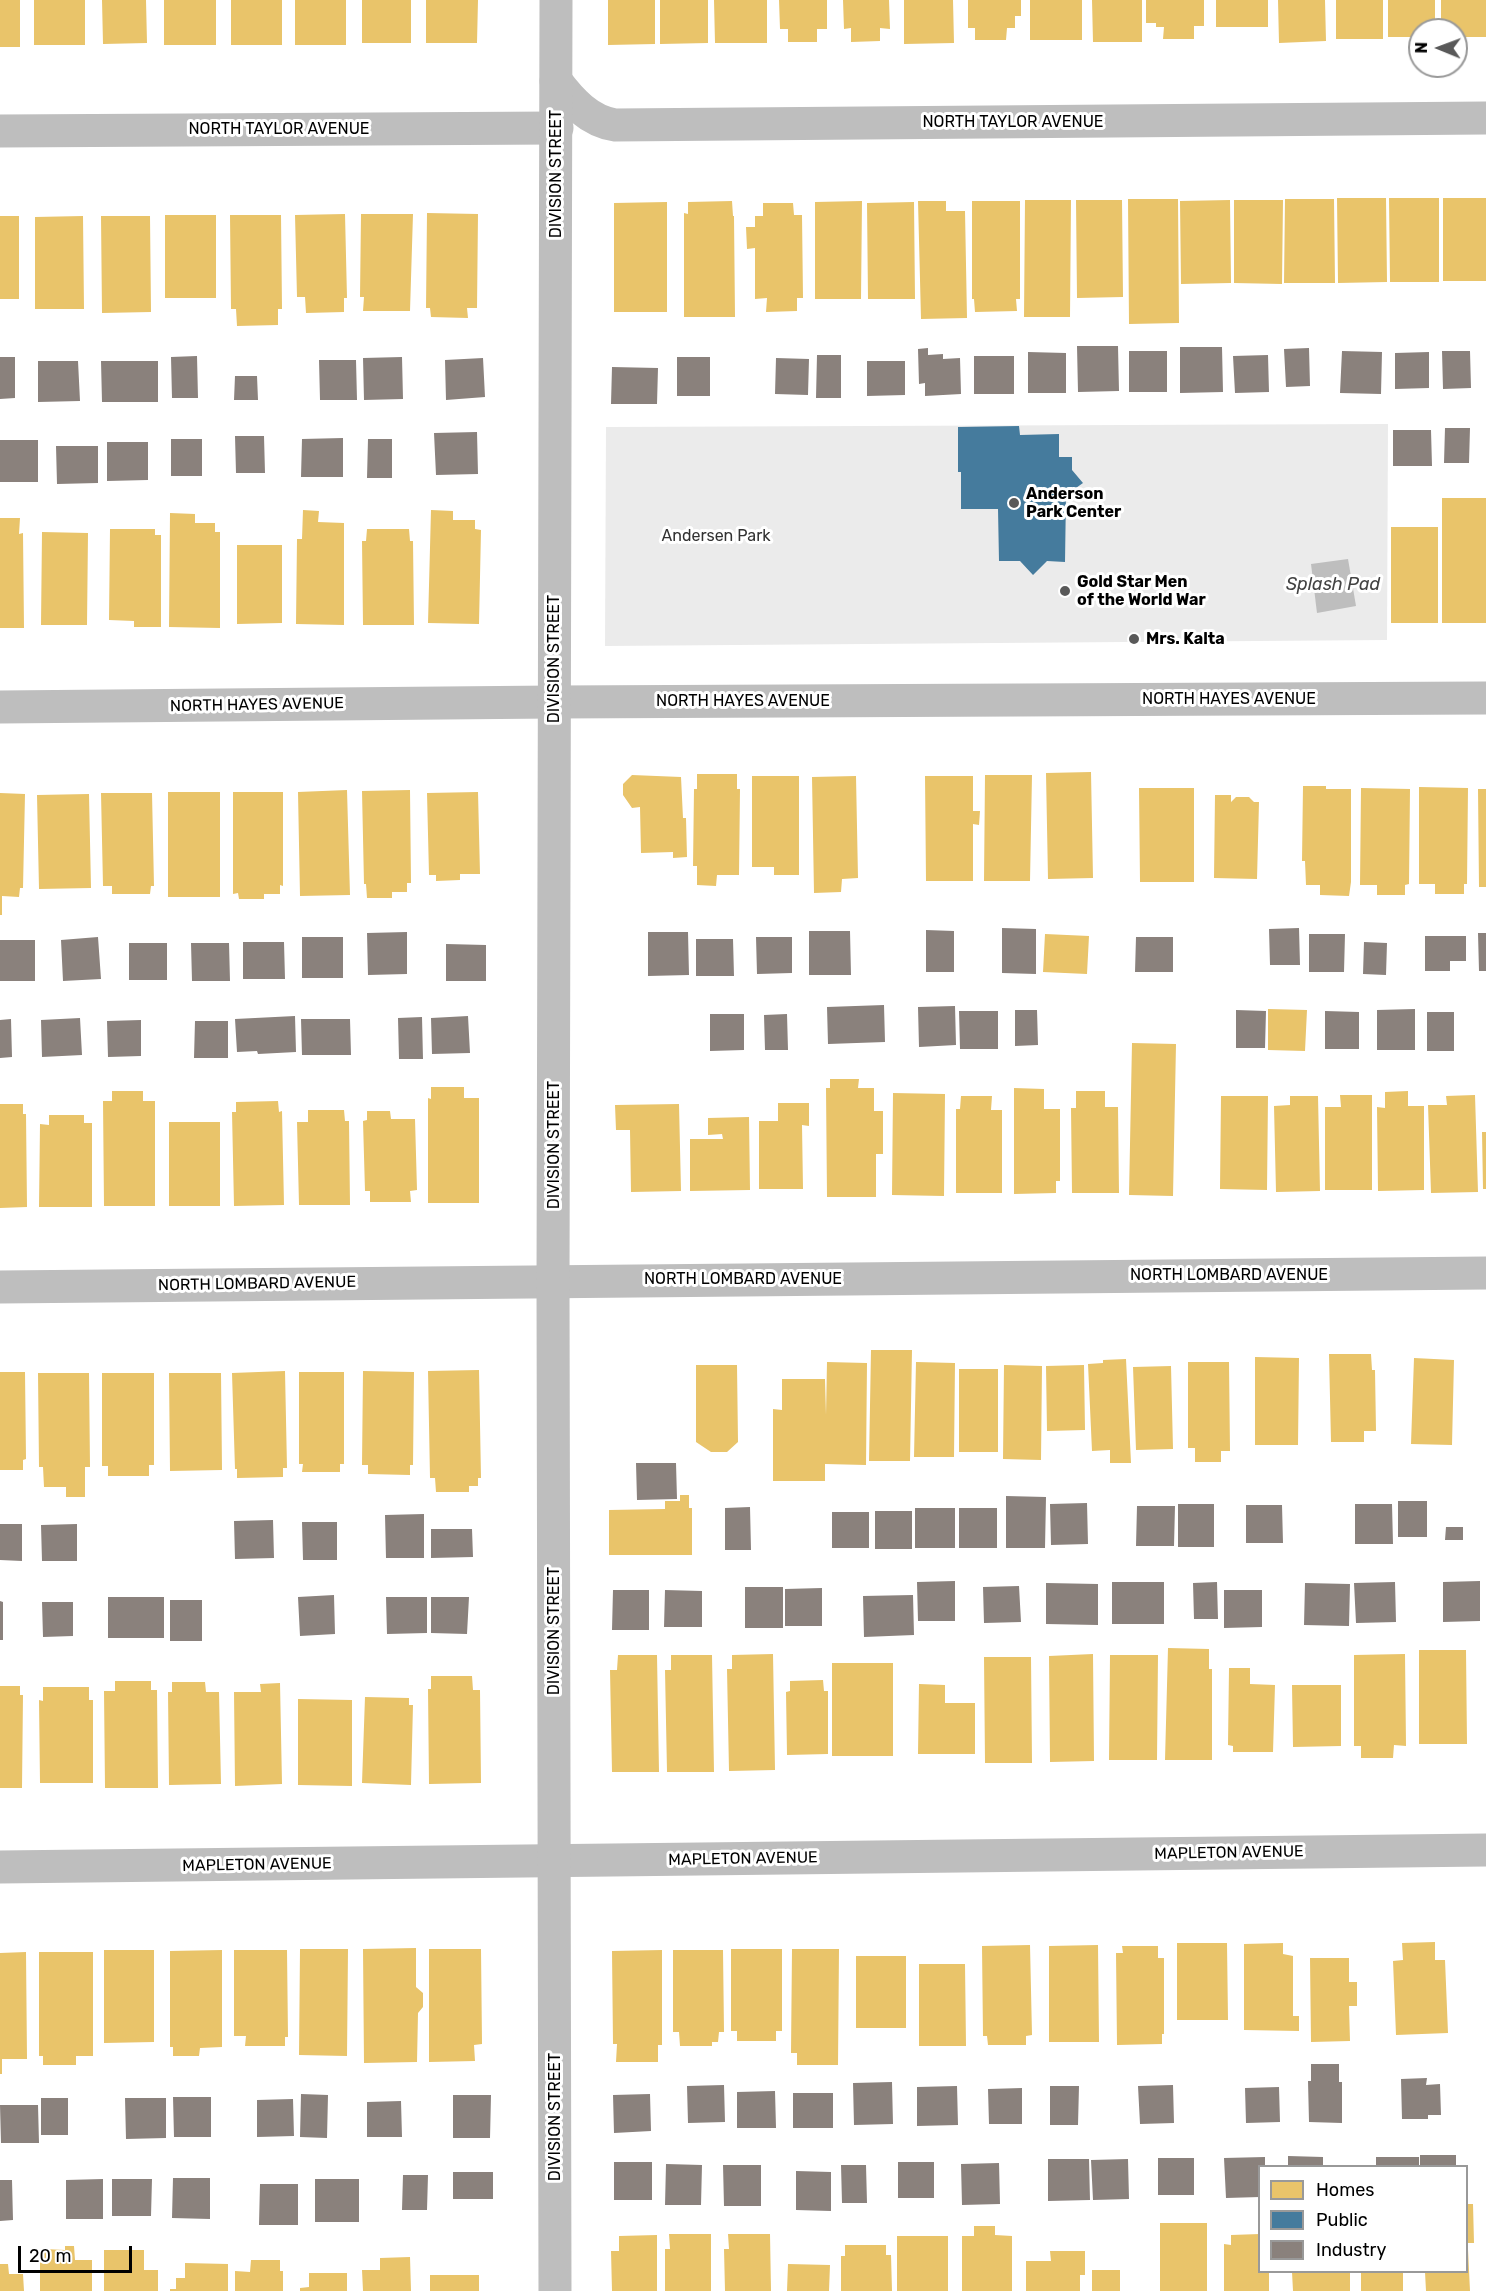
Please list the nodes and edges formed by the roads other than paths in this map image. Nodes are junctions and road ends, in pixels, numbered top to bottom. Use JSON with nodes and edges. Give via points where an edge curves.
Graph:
{"nodes":[{"id":1,"x":556,"y":0,"type":"edge"},
{"id":2,"x":556,"y":81,"type":"junction"},
{"id":3,"x":1486,"y":118,"type":"edge"},
{"id":4,"x":557,"y":128,"type":"junction"},
{"id":5,"x":0,"y":131,"type":"edge"},
{"id":6,"x":1486,"y":698,"type":"edge"},
{"id":7,"x":554,"y":702,"type":"junction"},
{"id":8,"x":0,"y":707,"type":"edge"},
{"id":9,"x":1486,"y":1273,"type":"edge"},
{"id":10,"x":553,"y":1281,"type":"junction"},
{"id":11,"x":0,"y":1287,"type":"edge"},
{"id":12,"x":1486,"y":1850,"type":"edge"},
{"id":13,"x":555,"y":1862,"type":"junction"},
{"id":14,"x":0,"y":1867,"type":"edge"},
{"id":15,"x":555,"y":2291,"type":"edge"}],
"edges":[{"from":1,"to":2,"type":"street","name":"DIVISION STREET"},
{"from":2,"to":3,"type":"street","name":"NORTH TAYLOR AVENUE","via":[[586,112],[615,125]]},
{"from":2,"to":4,"type":"street","name":"DIVISION STREET"},
{"from":4,"to":5,"type":"street","name":"NORTH TAYLOR AVENUE"},
{"from":4,"to":7,"type":"street","name":"DIVISION STREET"},
{"from":6,"to":7,"type":"street","name":"NORTH HAYES AVENUE"},
{"from":7,"to":8,"type":"street","name":"NORTH HAYES AVENUE"},
{"from":7,"to":10,"type":"street","name":"DIVISION STREET"},
{"from":9,"to":10,"type":"street","name":"NORTH LOMBARD AVENUE"},
{"from":10,"to":11,"type":"street","name":"NORTH LOMBARD AVENUE"},
{"from":10,"to":13,"type":"street","name":"DIVISION STREET"},
{"from":12,"to":13,"type":"street","name":"MAPLETON AVENUE"},
{"from":13,"to":14,"type":"street","name":"MAPLETON AVENUE"},
{"from":13,"to":15,"type":"street","name":"DIVISION STREET"}]}
